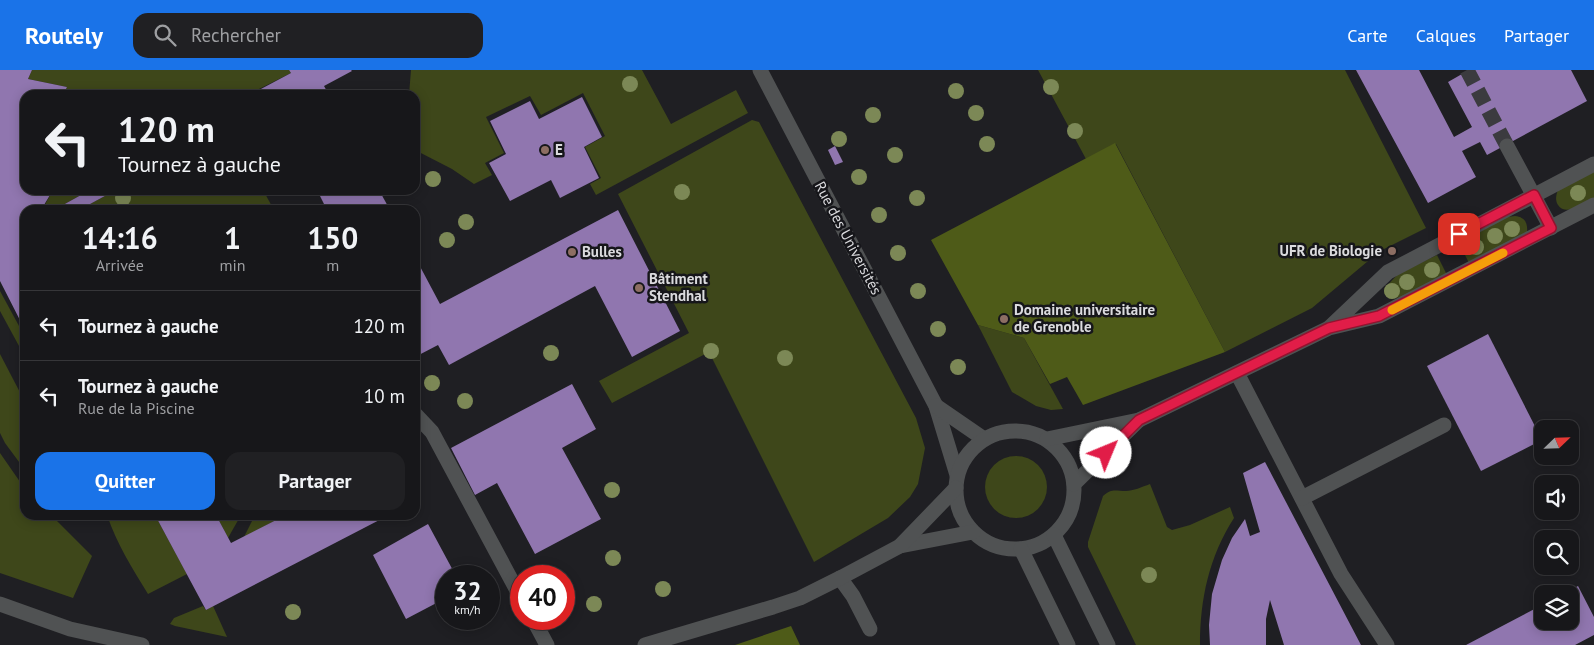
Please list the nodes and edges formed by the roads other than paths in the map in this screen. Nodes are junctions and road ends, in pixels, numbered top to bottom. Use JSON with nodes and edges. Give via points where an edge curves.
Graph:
{"nodes":[{"id":1,"x":760,"y":70,"type":"edge"},
{"id":2,"x":1508,"y":146,"type":"tunnel mouth"},
{"id":3,"x":1594,"y":164,"type":"edge"},
{"id":4,"x":1534,"y":195,"type":"junction"},
{"id":5,"x":1594,"y":205,"type":"edge"},
{"id":6,"x":1551,"y":228,"type":"junction"},
{"id":7,"x":1329,"y":328,"type":"junction"},
{"id":8,"x":1237,"y":373,"type":"junction"},
{"id":9,"x":936,"y":406,"type":"junction"},
{"id":10,"x":420,"y":419,"type":"edge"},
{"id":11,"x":1139,"y":420,"type":"junction"},
{"id":12,"x":1444,"y":424,"type":"dead end"},
{"id":13,"x":984,"y":439,"type":"junction"},
{"id":14,"x":1047,"y":440,"type":"junction"},
{"id":15,"x":956,"y":481,"type":"junction"},
{"id":16,"x":1074,"y":484,"type":"junction"},
{"id":17,"x":1302,"y":498,"type":"junction"},
{"id":18,"x":974,"y":532,"type":"junction"},
{"id":19,"x":1054,"y":535,"type":"junction"},
{"id":20,"x":900,"y":546,"type":"junction"},
{"id":21,"x":1021,"y":549,"type":"junction"},
{"id":22,"x":510,"y":577,"type":"edge"},
{"id":23,"x":840,"y":578,"type":"junction"},
{"id":24,"x":0,"y":604,"type":"edge"},
{"id":25,"x":870,"y":629,"type":"dead end"},
{"id":26,"x":539,"y":630,"type":"edge"},
{"id":27,"x":142,"y":645,"type":"edge"},
{"id":28,"x":547,"y":645,"type":"edge"},
{"id":29,"x":645,"y":645,"type":"edge"},
{"id":30,"x":1068,"y":645,"type":"edge"},
{"id":31,"x":1108,"y":645,"type":"edge"},
{"id":32,"x":1387,"y":645,"type":"edge"}],
"edges":[{"from":1,"to":9,"type":"street","name":"Rue des Universités"},
{"from":2,"to":4,"type":"street"},
{"from":3,"to":4,"type":"street"},
{"from":4,"to":6,"type":"street"},
{"from":4,"to":7,"type":"street","via":[[1388,272]]},
{"from":5,"to":6,"type":"street"},
{"from":6,"to":7,"type":"street","via":[[1379,316]]},
{"from":7,"to":8,"type":"street"},
{"from":8,"to":11,"type":"street"},
{"from":8,"to":17,"type":"street"},
{"from":9,"to":13,"type":"street","name":"Rue des Universités"},
{"from":9,"to":15,"type":"street","name":"Rue des Universités"},
{"from":10,"to":22,"type":"street","via":[[432,432]]},
{"from":11,"to":14,"type":"street"},
{"from":11,"to":16,"type":"street"},
{"from":12,"to":17,"type":"street"},
{"from":13,"to":14,"type":"street","via":[[1012,430],[1036,434]]},
{"from":13,"to":15,"type":"street","via":[[963,461]]},
{"from":14,"to":16,"type":"street","via":[[1061,451],[1070,467]]},
{"from":15,"to":18,"type":"street","via":[[957,504],[963,519]]},
{"from":15,"to":20,"type":"street"},
{"from":16,"to":19,"type":"street","via":[[1074,503]]},
{"from":17,"to":32,"type":"street","via":[[1341,574]]},
{"from":18,"to":20,"type":"street"},
{"from":18,"to":21,"type":"street","via":[[988,543],[1006,549]]},
{"from":19,"to":21,"type":"street"},
{"from":19,"to":31,"type":"street"},
{"from":20,"to":23,"type":"street"},
{"from":21,"to":30,"type":"street"},
{"from":23,"to":25,"type":"street"},
{"from":23,"to":29,"type":"street","via":[[773,608]]},
{"from":24,"to":27,"type":"street","via":[[70,629]]},
{"from":26,"to":28,"type":"street"}]}
